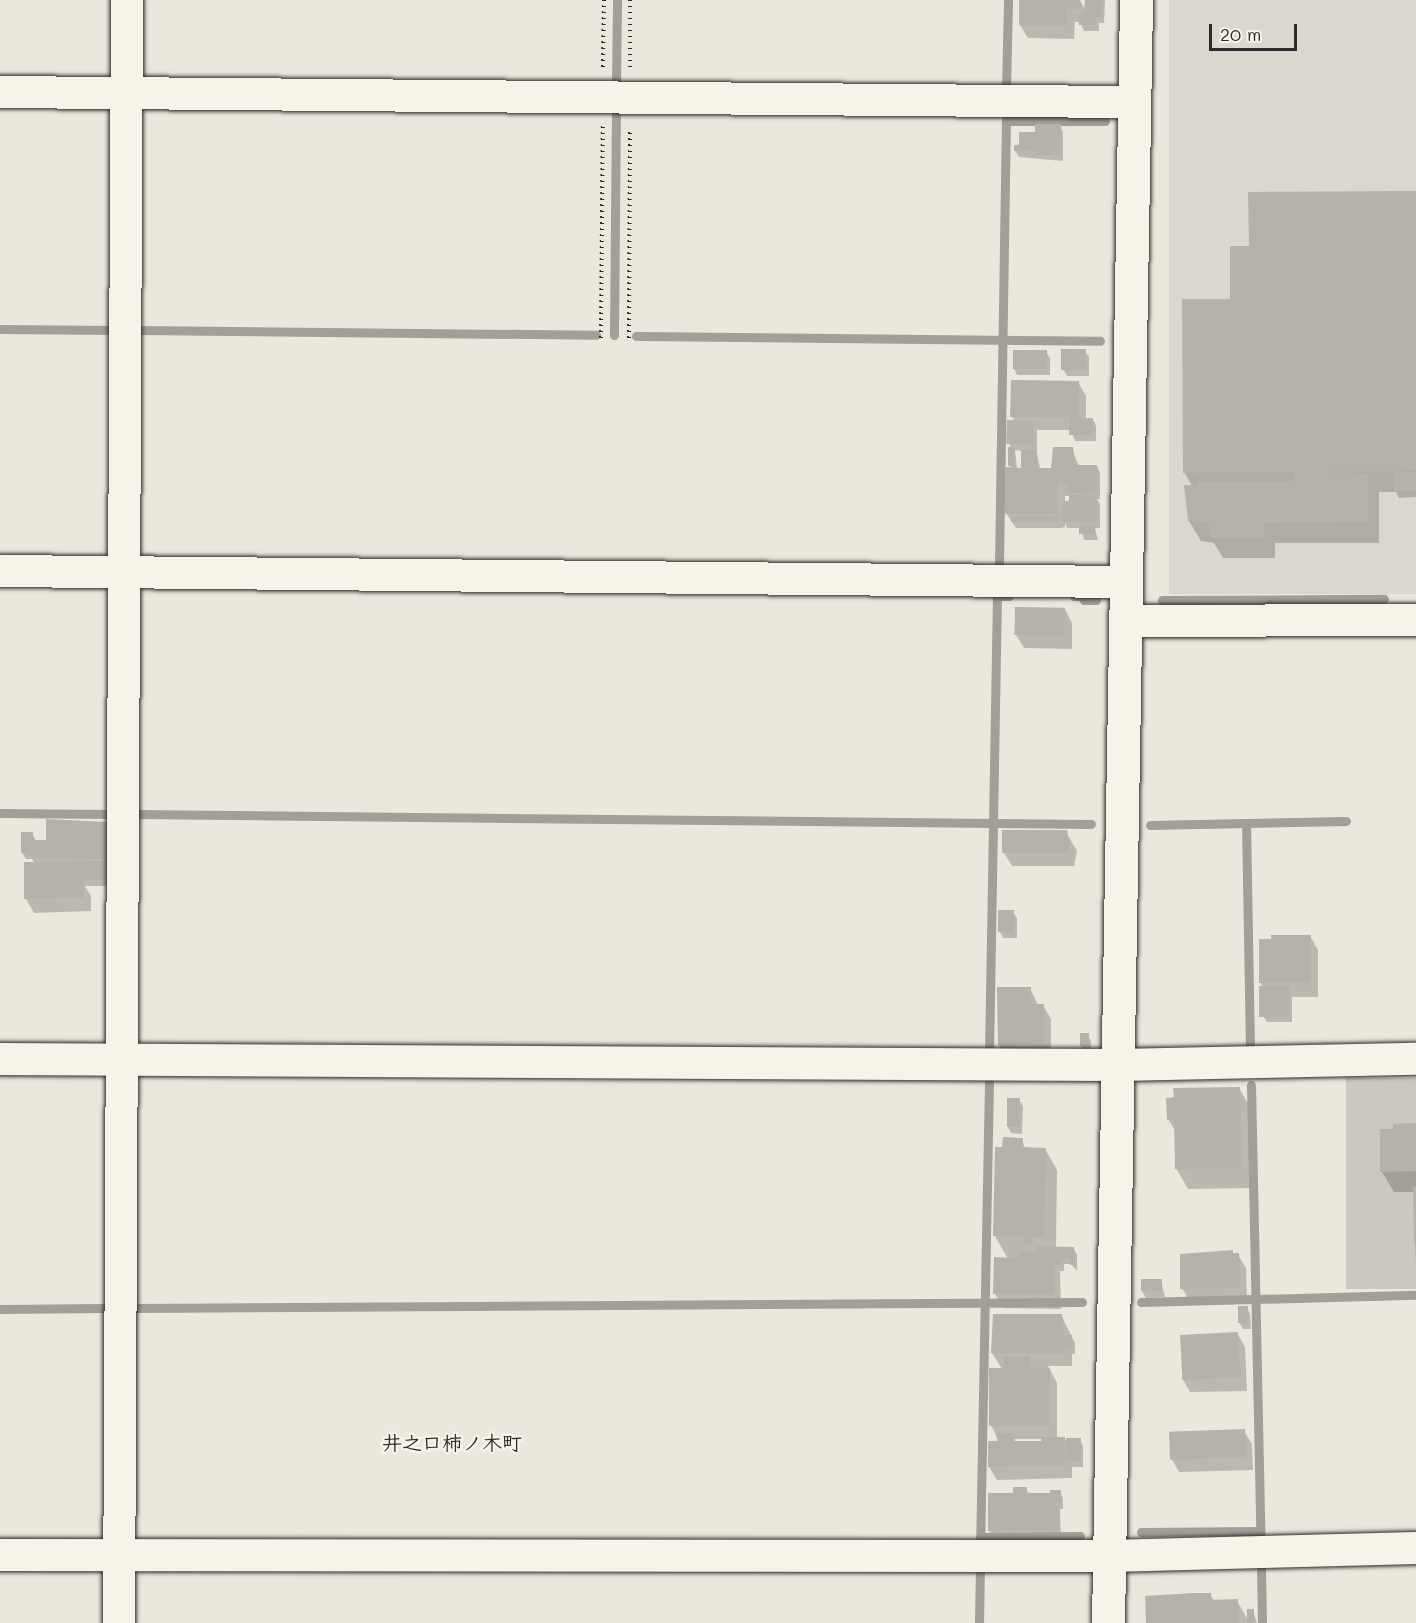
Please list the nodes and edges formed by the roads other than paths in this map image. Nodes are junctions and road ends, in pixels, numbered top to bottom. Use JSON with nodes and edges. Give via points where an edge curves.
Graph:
{"nodes":[{"id":1,"x":127,"y":0,"type":"edge"},
{"id":2,"x":1136,"y":0,"type":"edge"},
{"id":3,"x":0,"y":92,"type":"edge"},
{"id":4,"x":126,"y":93,"type":"junction"},
{"id":5,"x":1134,"y":102,"type":"junction"},
{"id":6,"x":0,"y":571,"type":"edge"},
{"id":7,"x":124,"y":572,"type":"junction"},
{"id":8,"x":1126,"y":582,"type":"junction"},
{"id":9,"x":1416,"y":620,"type":"edge"},
{"id":10,"x":1125,"y":621,"type":"junction"},
{"id":11,"x":0,"y":1059,"type":"edge"},
{"id":12,"x":122,"y":1059,"type":"junction"},
{"id":13,"x":1416,"y":1059,"type":"edge"},
{"id":14,"x":1118,"y":1065,"type":"junction"},
{"id":15,"x":1416,"y":1548,"type":"edge"},
{"id":16,"x":0,"y":1555,"type":"edge"},
{"id":17,"x":119,"y":1555,"type":"junction"},
{"id":18,"x":1109,"y":1556,"type":"junction"},
{"id":19,"x":119,"y":1623,"type":"edge"},
{"id":20,"x":1108,"y":1623,"type":"edge"}],
"edges":[{"from":1,"to":4,"type":"street"},
{"from":2,"to":5,"type":"street"},
{"from":3,"to":4,"type":"street"},
{"from":4,"to":5,"type":"street"},
{"from":4,"to":7,"type":"street"},
{"from":5,"to":8,"type":"street"},
{"from":6,"to":7,"type":"street"},
{"from":7,"to":8,"type":"street"},
{"from":7,"to":12,"type":"street"},
{"from":8,"to":10,"type":"street"},
{"from":9,"to":10,"type":"street"},
{"from":10,"to":14,"type":"street"},
{"from":11,"to":12,"type":"street"},
{"from":12,"to":14,"type":"street"},
{"from":12,"to":17,"type":"street"},
{"from":13,"to":14,"type":"street"},
{"from":14,"to":18,"type":"street"},
{"from":15,"to":18,"type":"street"},
{"from":16,"to":17,"type":"street"},
{"from":17,"to":18,"type":"street"},
{"from":17,"to":19,"type":"street"},
{"from":18,"to":20,"type":"street"}]}
